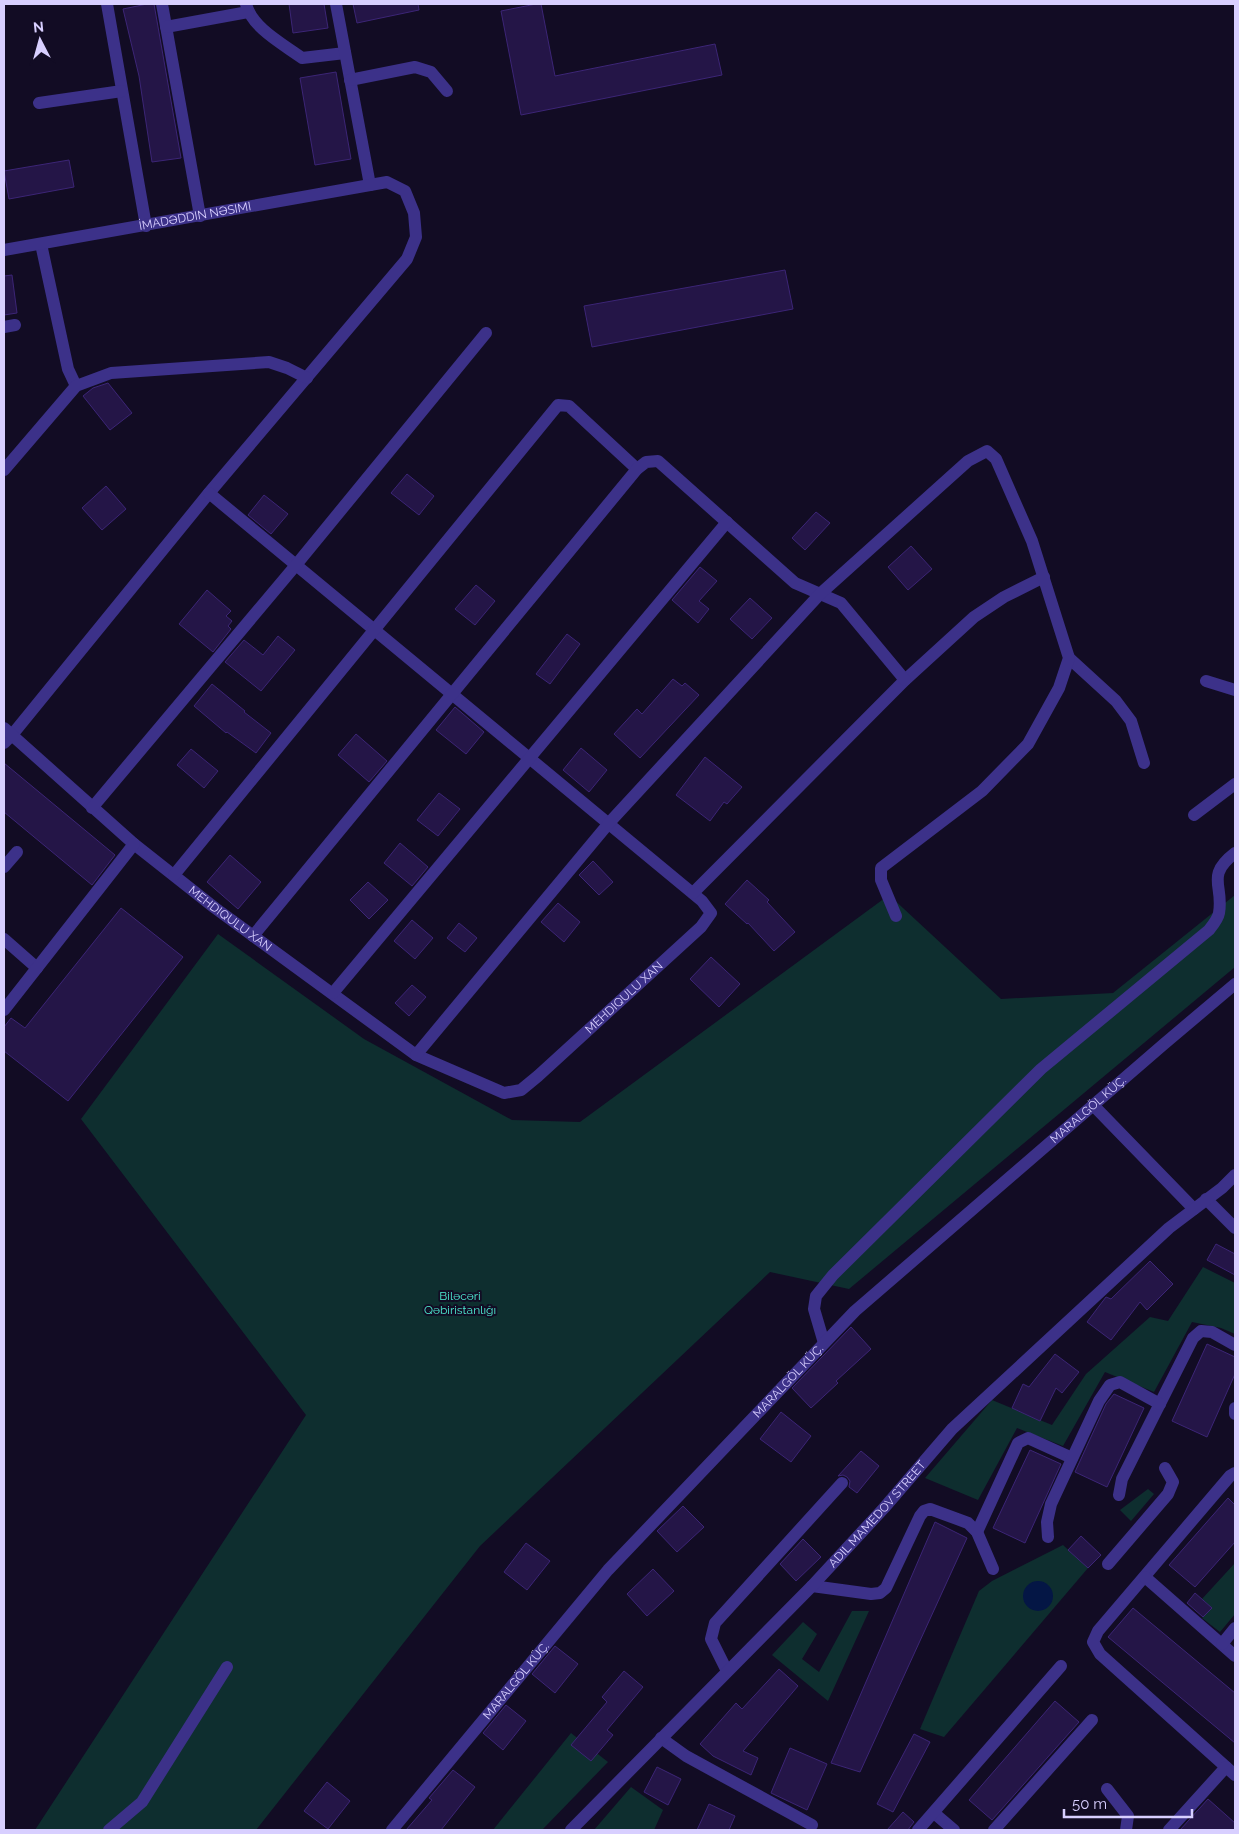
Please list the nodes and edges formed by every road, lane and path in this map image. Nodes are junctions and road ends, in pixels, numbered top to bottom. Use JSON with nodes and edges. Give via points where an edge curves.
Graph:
{"nodes":[{"id":1,"x":107,"y":4,"type":"edge"},
{"id":2,"x":162,"y":4,"type":"edge"},
{"id":3,"x":336,"y":4,"type":"edge"},
{"id":4,"x":247,"y":8,"type":"edge"},
{"id":5,"x":166,"y":27,"type":"junction"},
{"id":6,"x":345,"y":53,"type":"junction"},
{"id":7,"x":350,"y":80,"type":"junction"},
{"id":8,"x":447,"y":90,"type":"dead end"},
{"id":9,"x":122,"y":91,"type":"junction"},
{"id":10,"x":39,"y":103,"type":"dead end"},
{"id":11,"x":370,"y":185,"type":"junction"},
{"id":12,"x":200,"y":216,"type":"junction"},
{"id":13,"x":146,"y":226,"type":"junction"},
{"id":14,"x":41,"y":244,"type":"junction"},
{"id":15,"x":4,"y":250,"type":"edge"},
{"id":16,"x":486,"y":333,"type":"dead end"},
{"id":17,"x":307,"y":378,"type":"junction"},
{"id":18,"x":76,"y":386,"type":"junction"},
{"id":19,"x":638,"y":469,"type":"junction"},
{"id":20,"x":4,"y":470,"type":"edge"},
{"id":21,"x":209,"y":493,"type":"junction"},
{"id":22,"x":727,"y":522,"type":"junction"},
{"id":23,"x":296,"y":565,"type":"junction"},
{"id":24,"x":1044,"y":577,"type":"junction"},
{"id":25,"x":820,"y":594,"type":"junction"},
{"id":26,"x":375,"y":630,"type":"junction"},
{"id":27,"x":1069,"y":658,"type":"junction"},
{"id":28,"x":905,"y":680,"type":"junction"},
{"id":29,"x":1206,"y":681,"type":"dead end"},
{"id":30,"x":1235,"y":690,"type":"edge"},
{"id":31,"x":452,"y":693,"type":"junction"},
{"id":32,"x":7,"y":735,"type":"edge"},
{"id":33,"x":530,"y":758,"type":"junction"},
{"id":34,"x":1144,"y":763,"type":"dead end"},
{"id":35,"x":1235,"y":784,"type":"edge"},
{"id":36,"x":92,"y":808,"type":"junction"},
{"id":37,"x":1194,"y":815,"type":"dead end"},
{"id":38,"x":609,"y":823,"type":"junction"},
{"id":39,"x":134,"y":844,"type":"junction"},
{"id":40,"x":17,"y":852,"type":"dead end"},
{"id":41,"x":1235,"y":853,"type":"edge"},
{"id":42,"x":4,"y":868,"type":"edge"},
{"id":43,"x":174,"y":875,"type":"junction"},
{"id":44,"x":693,"y":893,"type":"junction"},
{"id":45,"x":896,"y":916,"type":"dead end"},
{"id":46,"x":254,"y":936,"type":"junction"},
{"id":47,"x":4,"y":939,"type":"edge"},
{"id":48,"x":37,"y":968,"type":"junction"},
{"id":49,"x":1235,"y":984,"type":"edge"},
{"id":50,"x":333,"y":993,"type":"junction"},
{"id":51,"x":4,"y":1010,"type":"edge"},
{"id":52,"x":416,"y":1054,"type":"junction"},
{"id":53,"x":1093,"y":1105,"type":"junction"},
{"id":54,"x":1235,"y":1175,"type":"edge"},
{"id":55,"x":1206,"y":1200,"type":"junction"},
{"id":56,"x":1194,"y":1209,"type":"junction"},
{"id":57,"x":1235,"y":1228,"type":"edge"},
{"id":58,"x":824,"y":1343,"type":"junction"},
{"id":59,"x":1235,"y":1345,"type":"edge"},
{"id":60,"x":1160,"y":1404,"type":"junction"},
{"id":61,"x":1235,"y":1408,"type":"edge"},
{"id":62,"x":1235,"y":1414,"type":"edge"},
{"id":63,"x":1072,"y":1458,"type":"junction"},
{"id":64,"x":1165,"y":1468,"type":"dead end"},
{"id":65,"x":1235,"y":1473,"type":"edge"},
{"id":66,"x":842,"y":1483,"type":"dead end"},
{"id":67,"x":1119,"y":1495,"type":"dead end"},
{"id":68,"x":977,"y":1532,"type":"junction"},
{"id":69,"x":1048,"y":1537,"type":"dead end"},
{"id":70,"x":1108,"y":1564,"type":"dead end"},
{"id":71,"x":994,"y":1569,"type":"dead end"},
{"id":72,"x":1145,"y":1577,"type":"junction"},
{"id":73,"x":812,"y":1586,"type":"junction"},
{"id":74,"x":1235,"y":1628,"type":"edge"},
{"id":75,"x":1222,"y":1644,"type":"junction"},
{"id":76,"x":1235,"y":1656,"type":"edge"},
{"id":77,"x":1061,"y":1666,"type":"dead end"},
{"id":78,"x":227,"y":1667,"type":"dead end"},
{"id":79,"x":727,"y":1671,"type":"junction"},
{"id":80,"x":1092,"y":1720,"type":"dead end"},
{"id":81,"x":661,"y":1738,"type":"junction"},
{"id":82,"x":1230,"y":1771,"type":"edge"},
{"id":83,"x":1107,"y":1789,"type":"dead end"},
{"id":84,"x":934,"y":1813,"type":"junction"},
{"id":85,"x":812,"y":1826,"type":"dead end"},
{"id":86,"x":109,"y":1830,"type":"edge"},
{"id":87,"x":392,"y":1830,"type":"edge"},
{"id":88,"x":571,"y":1830,"type":"edge"},
{"id":89,"x":918,"y":1830,"type":"edge"},
{"id":90,"x":954,"y":1830,"type":"edge"},
{"id":91,"x":994,"y":1830,"type":"edge"},
{"id":92,"x":1126,"y":1830,"type":"edge"},
{"id":93,"x":1169,"y":1830,"type":"edge"}],
"edges":[{"from":1,"to":9,"type":"street"},
{"from":2,"to":5,"type":"street"},
{"from":3,"to":6,"type":"street"},
{"from":4,"to":5,"type":"street"},
{"from":4,"to":6,"type":"street","via":[[261,28],[302,58]]},
{"from":5,"to":12,"type":"street"},
{"from":6,"to":7,"type":"street"},
{"from":7,"to":8,"type":"street","via":[[415,68],[431,72]]},
{"from":7,"to":11,"type":"street"},
{"from":9,"to":10,"type":"street"},
{"from":9,"to":13,"type":"street"},
{"from":11,"to":12,"type":"street","name":"İMADƏDDIN NƏSIMI"},
{"from":11,"to":17,"type":"street","name":"İMADƏDDIN NƏSIMI","via":[[387,182],[405,191],[414,213],[416,237],[407,259]]},
{"from":12,"to":13,"type":"street","name":"İMADƏDDIN NƏSIMI"},
{"from":13,"to":14,"type":"street","name":"İMADƏDDIN NƏSIMI"},
{"from":14,"to":15,"type":"street","name":"İMADƏDDIN NƏSIMI"},
{"from":14,"to":18,"type":"street","via":[[68,369]]},
{"from":16,"to":23,"type":"street"},
{"from":17,"to":18,"type":"street","via":[[269,362],[111,373]]},
{"from":17,"to":21,"type":"street"},
{"from":18,"to":20,"type":"street"},
{"from":19,"to":22,"type":"street","via":[[646,462],[658,461]]},
{"from":19,"to":26,"type":"street","via":[[569,406],[558,405]]},
{"from":19,"to":31,"type":"street"},
{"from":21,"to":23,"type":"street","name":"MEHDIQULU XAN"},
{"from":21,"to":32,"type":"street"},
{"from":22,"to":25,"type":"street","via":[[795,582]]},
{"from":22,"to":33,"type":"street"},
{"from":23,"to":26,"type":"street","name":"MEHDIQULU XAN"},
{"from":23,"to":36,"type":"street"},
{"from":24,"to":25,"type":"street","via":[[996,458],[988,452],[968,462]]},
{"from":24,"to":27,"type":"street"},
{"from":24,"to":28,"type":"street","via":[[974,617]]},
{"from":25,"to":28,"type":"street","via":[[840,603]]},
{"from":25,"to":38,"type":"street"},
{"from":26,"to":31,"type":"street","name":"MEHDIQULU XAN"},
{"from":26,"to":43,"type":"street"},
{"from":27,"to":34,"type":"street","via":[[1116,701],[1131,720]]},
{"from":27,"to":45,"type":"street","via":[[1059,688],[1028,744],[982,791],[881,868],[881,880]]},
{"from":28,"to":44,"type":"street"},
{"from":29,"to":30,"type":"street"},
{"from":31,"to":33,"type":"street","name":"MEHDIQULU XAN"},
{"from":31,"to":46,"type":"street"},
{"from":32,"to":36,"type":"street","name":"MEHDIQULU XAN"},
{"from":33,"to":38,"type":"street","name":"MEHDIQULU XAN"},
{"from":33,"to":50,"type":"street"},
{"from":35,"to":37,"type":"street"},
{"from":36,"to":39,"type":"street","name":"MEHDIQULU XAN"},
{"from":38,"to":44,"type":"street","name":"MEHDIQULU XAN"},
{"from":38,"to":52,"type":"street"},
{"from":39,"to":43,"type":"street","name":"MEHDIQULU XAN"},
{"from":39,"to":48,"type":"street"},
{"from":40,"to":42,"type":"street"},
{"from":41,"to":58,"type":"street","via":[[1226,860],[1217,877],[1219,915],[1209,930],[1041,1069],[833,1275],[816,1296],[814,1309]]},
{"from":43,"to":46,"type":"street","name":"MEHDIQULU XAN"},
{"from":44,"to":52,"type":"street","name":"MEHDIQULU XAN","via":[[711,913],[701,927],[521,1090],[504,1093]]},
{"from":46,"to":50,"type":"street","name":"MEHDIQULU XAN"},
{"from":47,"to":48,"type":"street"},
{"from":48,"to":51,"type":"street"},
{"from":49,"to":53,"type":"street","name":"MARALGÖL KÜÇ."},
{"from":50,"to":52,"type":"street","name":"MEHDIQULU XAN"},
{"from":53,"to":56,"type":"street"},
{"from":53,"to":58,"type":"street","name":"MARALGÖL KÜÇ.","via":[[854,1311]]},
{"from":54,"to":55,"type":"street","name":"ADIL MAMEDOV STREET"},
{"from":55,"to":56,"type":"street","name":"ADIL MAMEDOV STREET"},
{"from":55,"to":57,"type":"street"},
{"from":56,"to":73,"type":"street","name":"ADIL MAMEDOV STREET","via":[[1169,1228],[952,1429]]},
{"from":58,"to":87,"type":"street","name":"MARALGÖL KÜÇ.","via":[[608,1570]]},
{"from":59,"to":60,"type":"street","via":[[1212,1332],[1201,1331],[1193,1338]]},
{"from":60,"to":63,"type":"street","via":[[1120,1382],[1110,1385],[1098,1401]]},
{"from":60,"to":67,"type":"street","via":[[1122,1479]]},
{"from":61,"to":62,"type":"street"},
{"from":63,"to":68,"type":"street","via":[[1028,1438],[1018,1443]]},
{"from":63,"to":69,"type":"street","via":[[1051,1504],[1046,1522]]},
{"from":64,"to":70,"type":"street","via":[[1173,1482],[1168,1494]]},
{"from":65,"to":72,"type":"street"},
{"from":66,"to":79,"type":"street","via":[[715,1623],[711,1639]]},
{"from":68,"to":71,"type":"street"},
{"from":68,"to":73,"type":"street","via":[[968,1523],[930,1510],[924,1511],[886,1588],[880,1593]]},
{"from":72,"to":75,"type":"street"},
{"from":72,"to":82,"type":"street","via":[[1098,1631],[1093,1642],[1100,1654]]},
{"from":73,"to":79,"type":"street","name":"ADIL MAMEDOV STREET"},
{"from":74,"to":75,"type":"street"},
{"from":75,"to":76,"type":"street"},
{"from":77,"to":84,"type":"street"},
{"from":78,"to":86,"type":"street","via":[[142,1802]]},
{"from":79,"to":81,"type":"street","name":"ADIL MAMEDOV STREET"},
{"from":80,"to":91,"type":"street"},
{"from":81,"to":85,"type":"street","via":[[686,1756]]},
{"from":81,"to":88,"type":"street","name":"ADIL MAMEDOV STREET"},
{"from":82,"to":93,"type":"street"},
{"from":83,"to":92,"type":"street","via":[[1128,1816]]},
{"from":84,"to":89,"type":"street"},
{"from":84,"to":90,"type":"street"}]}
